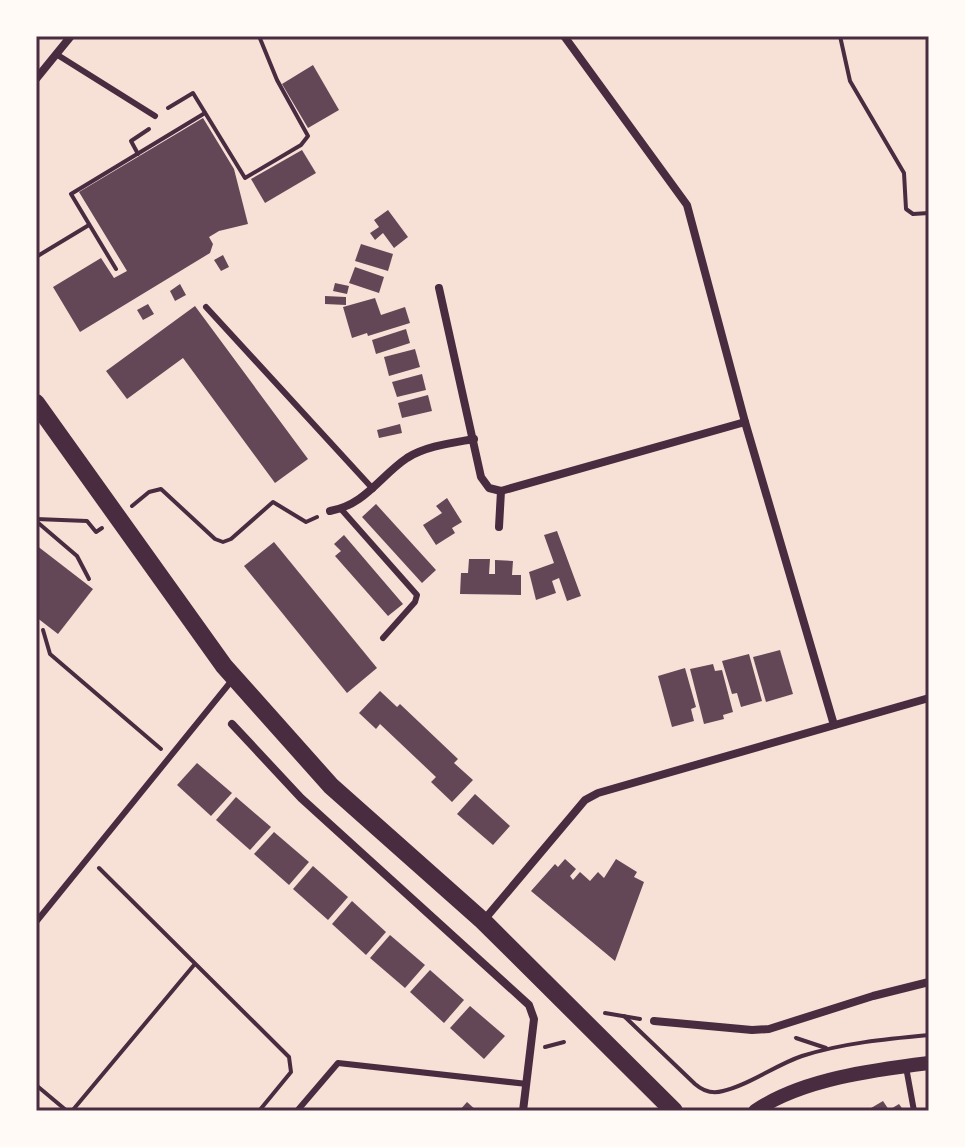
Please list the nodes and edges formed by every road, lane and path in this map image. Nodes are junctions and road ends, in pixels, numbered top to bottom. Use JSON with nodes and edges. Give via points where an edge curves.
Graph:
{"nodes":[{"id":1,"x":71,"y":36,"type":"edge"},
{"id":2,"x":259,"y":36,"type":"edge"},
{"id":3,"x":564,"y":36,"type":"edge"},
{"id":4,"x":840,"y":36,"type":"edge"},
{"id":5,"x":56,"y":54,"type":"junction"},
{"id":6,"x":36,"y":79,"type":"edge"},
{"id":7,"x":205,"y":113,"type":"junction"},
{"id":8,"x":155,"y":116,"type":"joint"},
{"id":9,"x":154,"y":127,"type":"dead end"},
{"id":10,"x":138,"y":154,"type":"junction"},
{"id":11,"x":929,"y":213,"type":"edge"},
{"id":12,"x":89,"y":225,"type":"junction"},
{"id":13,"x":36,"y":257,"type":"edge"},
{"id":14,"x":116,"y":269,"type":"dead end"},
{"id":15,"x":439,"y":288,"type":"dead end"},
{"id":16,"x":206,"y":307,"type":"dead end"},
{"id":17,"x":36,"y":403,"type":"edge"},
{"id":18,"x":745,"y":422,"type":"junction"},
{"id":19,"x":474,"y":439,"type":"junction"},
{"id":20,"x":373,"y":489,"type":"junction"},
{"id":21,"x":501,"y":491,"type":"junction"},
{"id":22,"x":341,"y":509,"type":"junction"},
{"id":23,"x":330,"y":511,"type":"joint"},
{"id":24,"x":118,"y":517,"type":"junction"},
{"id":25,"x":36,"y":520,"type":"edge"},
{"id":26,"x":499,"y":527,"type":"dead end"},
{"id":27,"x":89,"y":579,"type":"dead end"},
{"id":28,"x":43,"y":630,"type":"dead end"},
{"id":29,"x":383,"y":638,"type":"dead end"},
{"id":30,"x":234,"y":678,"type":"junction"},
{"id":31,"x":929,"y":698,"type":"edge"},
{"id":32,"x":232,"y":724,"type":"dead end"},
{"id":33,"x":834,"y":725,"type":"junction"},
{"id":34,"x":169,"y":756,"type":"junction"},
{"id":35,"x":89,"y":858,"type":"junction"},
{"id":36,"x":483,"y":921,"type":"junction"},
{"id":37,"x":36,"y":922,"type":"edge"},
{"id":38,"x":194,"y":965,"type":"junction"},
{"id":39,"x":929,"y":982,"type":"edge"},
{"id":40,"x":572,"y":1008,"type":"junction"},
{"id":41,"x":624,"y":1016,"type":"junction"},
{"id":42,"x":654,"y":1021,"type":"joint"},
{"id":43,"x":769,"y":1029,"type":"junction"},
{"id":44,"x":929,"y":1035,"type":"edge"},
{"id":45,"x":828,"y":1049,"type":"junction"},
{"id":46,"x":929,"y":1063,"type":"edge"},
{"id":47,"x":906,"y":1066,"type":"junction"},
{"id":48,"x":527,"y":1084,"type":"junction"},
{"id":49,"x":36,"y":1085,"type":"edge"},
{"id":50,"x":70,"y":1111,"type":"edge"},
{"id":51,"x":259,"y":1111,"type":"edge"},
{"id":52,"x":297,"y":1111,"type":"edge"},
{"id":53,"x":523,"y":1111,"type":"edge"},
{"id":54,"x":674,"y":1111,"type":"edge"},
{"id":55,"x":755,"y":1111,"type":"edge"},
{"id":56,"x":914,"y":1111,"type":"edge"}],
"edges":[{"from":1,"to":5,"type":"street"},
{"from":2,"to":7,"type":"path","via":[[308,136],[245,178]]},
{"from":3,"to":18,"type":"street","via":[[687,205]]},
{"from":4,"to":11,"type":"path","via":[[850,81],[904,173],[906,209]]},
{"from":5,"to":6,"type":"street"},
{"from":5,"to":8,"type":"lane"},
{"from":7,"to":8,"type":"path","via":[[193,93]]},
{"from":7,"to":10,"type":"path"},
{"from":9,"to":10,"type":"path","via":[[131,141]]},
{"from":10,"to":12,"type":"path","via":[[71,194]]},
{"from":12,"to":13,"type":"path"},
{"from":12,"to":14,"type":"path"},
{"from":15,"to":19,"type":"street"},
{"from":16,"to":20,"type":"lane"},
{"from":17,"to":24,"type":"main road"},
{"from":18,"to":21,"type":"street"},
{"from":18,"to":33,"type":"street"},
{"from":19,"to":20,"type":"street","via":[[408,457]]},
{"from":19,"to":21,"type":"street","via":[[481,477],[489,488]]},
{"from":20,"to":22,"type":"street"},
{"from":21,"to":26,"type":"street"},
{"from":22,"to":23,"type":"street"},
{"from":22,"to":29,"type":"lane","via":[[417,595]]},
{"from":23,"to":24,"type":"path","via":[[306,522],[273,502],[223,542],[161,489],[149,492]]},
{"from":24,"to":25,"type":"path","via":[[96,532],[87,521]]},
{"from":24,"to":30,"type":"main road"},
{"from":25,"to":27,"type":"path","via":[[77,556]]},
{"from":28,"to":34,"type":"path","via":[[50,654]]},
{"from":30,"to":34,"type":"lane"},
{"from":30,"to":36,"type":"main road","via":[[331,786]]},
{"from":31,"to":33,"type":"street"},
{"from":32,"to":48,"type":"street","via":[[301,798],[523,997],[534,1019]]},
{"from":33,"to":36,"type":"street","via":[[585,800]]},
{"from":34,"to":35,"type":"lane"},
{"from":35,"to":37,"type":"lane"},
{"from":35,"to":38,"type":"path"},
{"from":36,"to":40,"type":"main road"},
{"from":38,"to":50,"type":"path"},
{"from":38,"to":51,"type":"path","via":[[289,1057],[291,1072]]},
{"from":39,"to":43,"type":"street"},
{"from":40,"to":41,"type":"path"},
{"from":40,"to":54,"type":"main road"},
{"from":41,"to":42,"type":"path"},
{"from":41,"to":45,"type":"path","via":[[702,1090],[714,1093]]},
{"from":42,"to":43,"type":"street"},
{"from":43,"to":45,"type":"path"},
{"from":44,"to":45,"type":"path"},
{"from":46,"to":47,"type":"street"},
{"from":47,"to":55,"type":"street","via":[[841,1077]]},
{"from":47,"to":56,"type":"lane"},
{"from":48,"to":52,"type":"lane","via":[[338,1063]]},
{"from":48,"to":53,"type":"street"},
{"from":49,"to":50,"type":"path"}]}
